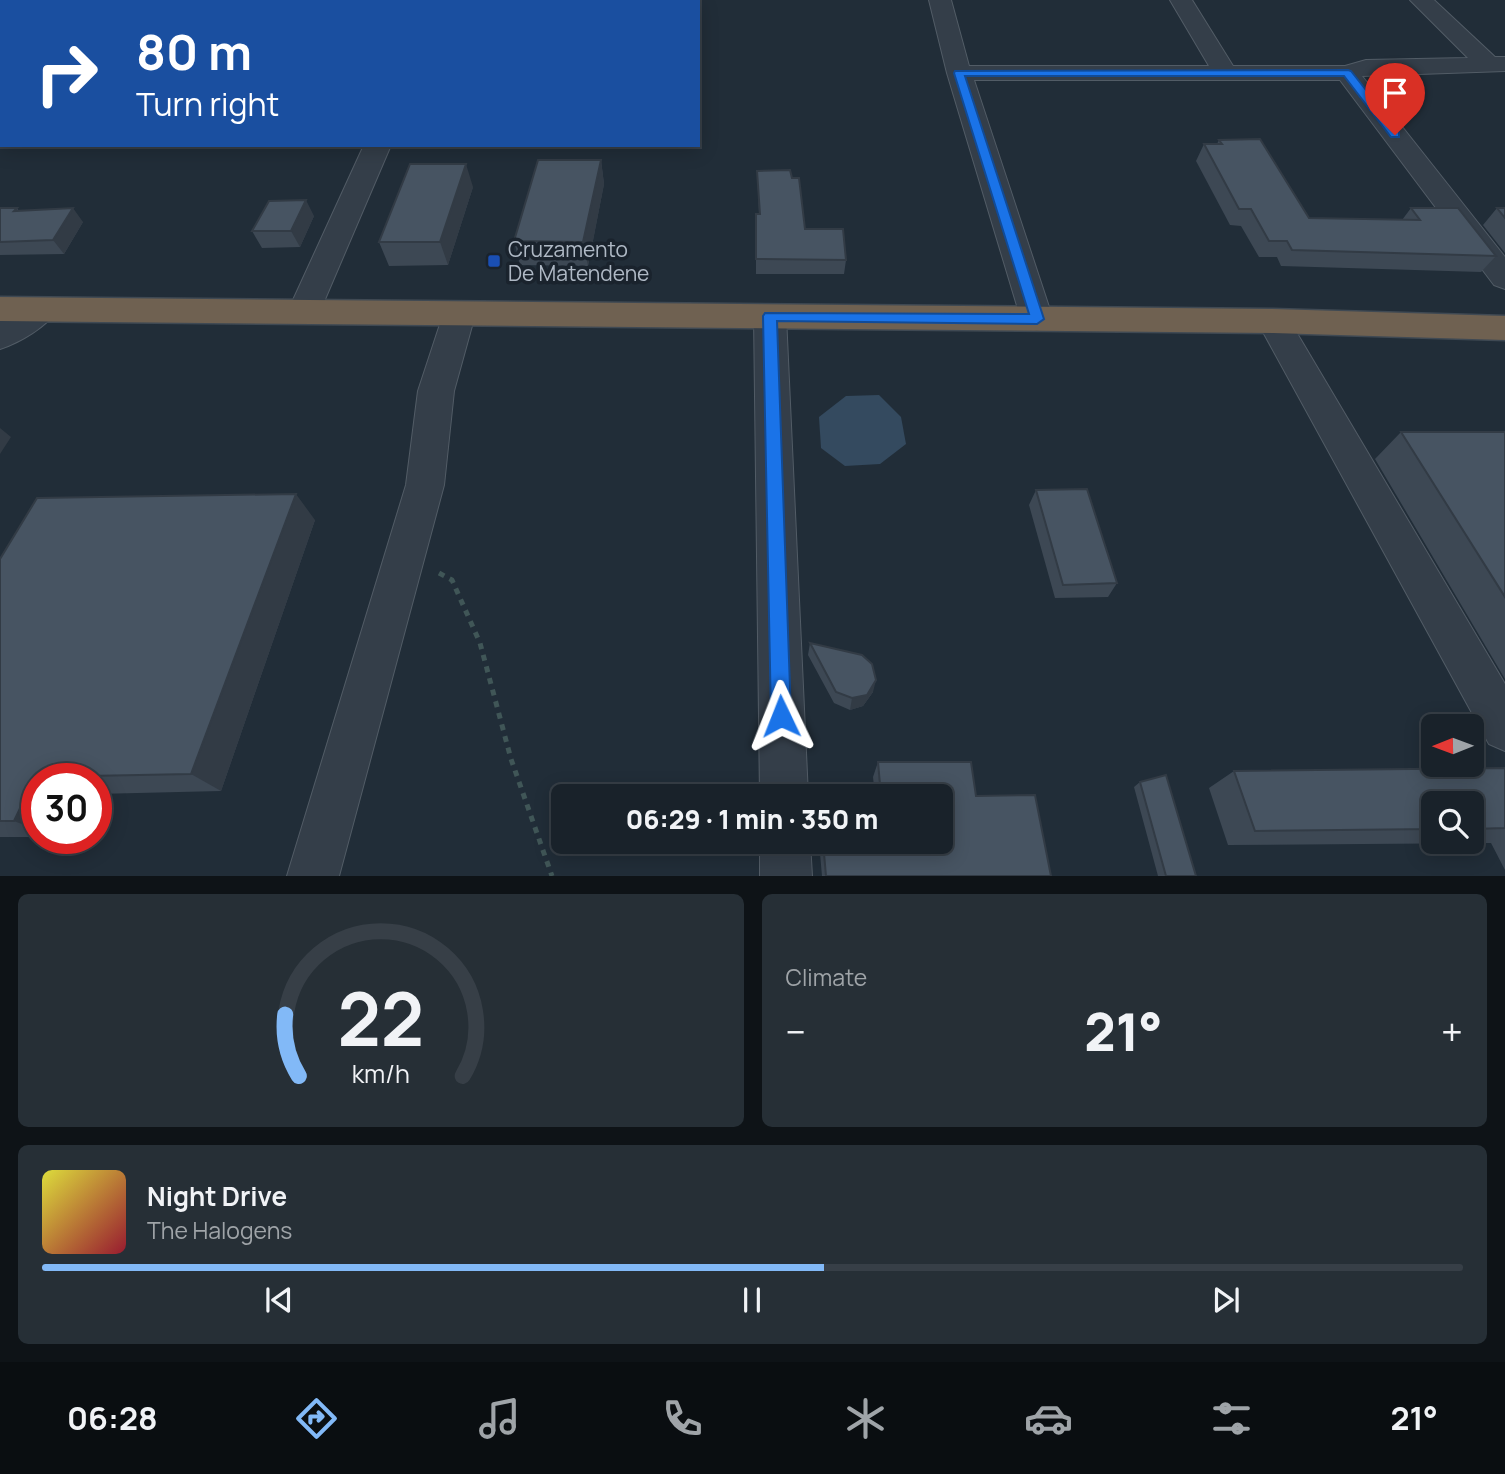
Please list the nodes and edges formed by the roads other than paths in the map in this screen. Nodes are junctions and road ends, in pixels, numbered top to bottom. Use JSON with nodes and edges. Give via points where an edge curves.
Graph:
{"nodes":[{"id":1,"x":940,"y":0,"type":"edge"},
{"id":2,"x":1181,"y":0,"type":"edge"},
{"id":3,"x":1421,"y":0,"type":"edge"},
{"id":4,"x":1497,"y":64,"type":"edge"},
{"id":5,"x":959,"y":73,"type":"junction"},
{"id":6,"x":1348,"y":73,"type":"junction"},
{"id":7,"x":1226,"y":74,"type":"junction"},
{"id":8,"x":378,"y":147,"type":"edge"},
{"id":9,"x":1505,"y":278,"type":"edge"},
{"id":10,"x":0,"y":309,"type":"edge"},
{"id":11,"x":42,"y":309,"type":"junction"},
{"id":12,"x":304,"y":311,"type":"junction"},
{"id":13,"x":459,"y":315,"type":"junction"},
{"id":14,"x":770,"y":316,"type":"junction"},
{"id":15,"x":1037,"y":319,"type":"junction"},
{"id":16,"x":1273,"y":321,"type":"junction"},
{"id":17,"x":1505,"y":327,"type":"edge"},
{"id":18,"x":0,"y":337,"type":"edge"},
{"id":19,"x":1505,"y":728,"type":"edge"},
{"id":20,"x":784,"y":784,"type":"edge"},
{"id":21,"x":785,"y":854,"type":"edge"},
{"id":22,"x":313,"y":876,"type":"edge"},
{"id":23,"x":786,"y":876,"type":"edge"}],
"edges":[{"from":1,"to":5,"type":"street"},
{"from":2,"to":7,"type":"street"},
{"from":3,"to":4,"type":"street"},
{"from":4,"to":6,"type":"street","via":[[1366,67]]},
{"from":5,"to":7,"type":"street"},
{"from":5,"to":15,"type":"street"},
{"from":6,"to":7,"type":"street"},
{"from":6,"to":9,"type":"street"},
{"from":8,"to":12,"type":"street"},
{"from":10,"to":11,"type":"highway"},
{"from":11,"to":12,"type":"highway"},
{"from":11,"to":18,"type":"street"},
{"from":12,"to":13,"type":"highway"},
{"from":13,"to":14,"type":"highway"},
{"from":13,"to":22,"type":"street","via":[[436,391],[425,485]]},
{"from":14,"to":15,"type":"highway"},
{"from":14,"to":20,"type":"street"},
{"from":15,"to":16,"type":"highway"},
{"from":16,"to":17,"type":"highway"},
{"from":16,"to":19,"type":"street"},
{"from":21,"to":23,"type":"street"}]}
